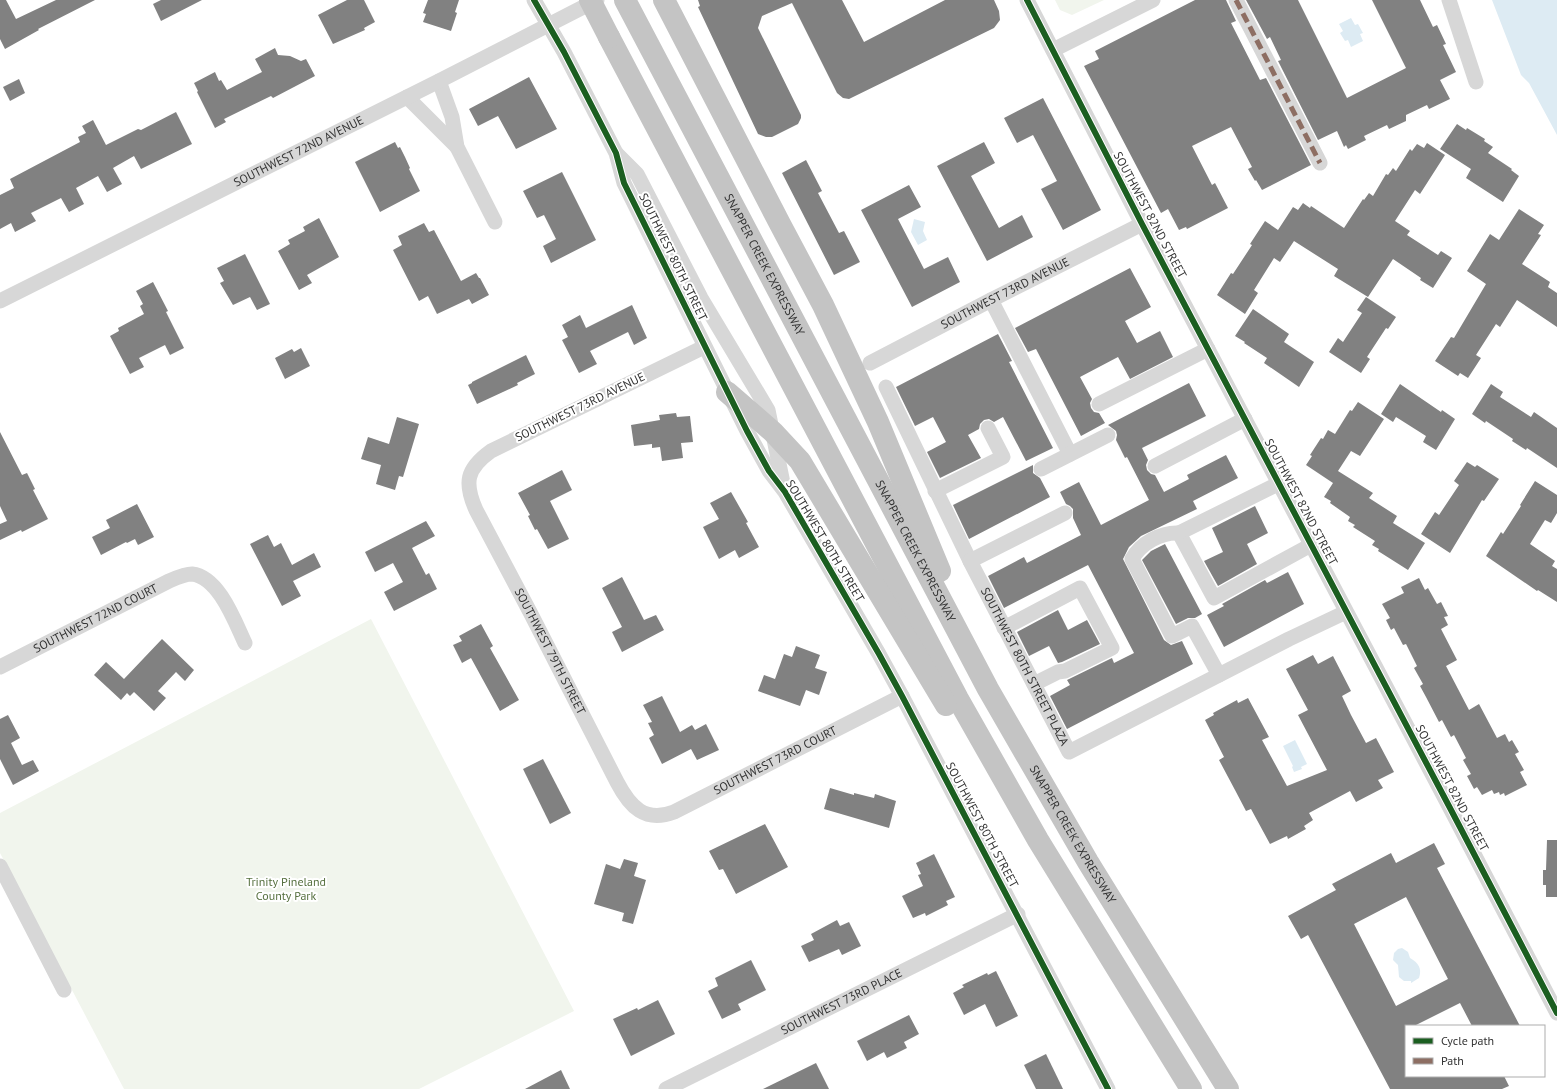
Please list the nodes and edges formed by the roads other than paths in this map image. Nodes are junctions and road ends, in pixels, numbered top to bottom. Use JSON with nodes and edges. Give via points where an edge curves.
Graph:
{"nodes":[{"id":1,"x":534,"y":0,"type":"edge"},
{"id":2,"x":590,"y":0,"type":"edge"},
{"id":3,"x":597,"y":0,"type":"edge"},
{"id":4,"x":625,"y":0,"type":"edge"},
{"id":5,"x":664,"y":0,"type":"edge"},
{"id":6,"x":1027,"y":0,"type":"edge"},
{"id":7,"x":1153,"y":0,"type":"edge"},
{"id":8,"x":1236,"y":0,"type":"edge"},
{"id":9,"x":1449,"y":0,"type":"edge"},
{"id":10,"x":548,"y":25,"type":"junction"},
{"id":11,"x":1053,"y":50,"type":"junction"},
{"id":12,"x":439,"y":81,"type":"junction"},
{"id":13,"x":1476,"y":82,"type":"dead end"},
{"id":14,"x":407,"y":97,"type":"junction"},
{"id":15,"x":452,"y":117,"type":"junction"},
{"id":16,"x":434,"y":124,"type":"junction"},
{"id":17,"x":457,"y":147,"type":"junction"},
{"id":18,"x":616,"y":153,"type":"junction"},
{"id":19,"x":1320,"y":163,"type":"dead end"},
{"id":20,"x":495,"y":222,"type":"dead end"},
{"id":21,"x":1142,"y":224,"type":"junction"},
{"id":22,"x":991,"y":300,"type":"junction"},
{"id":23,"x":0,"y":301,"type":"edge"},
{"id":24,"x":704,"y":346,"type":"junction"},
{"id":25,"x":1208,"y":349,"type":"junction"},
{"id":26,"x":870,"y":363,"type":"dead end"},
{"id":27,"x":886,"y":387,"type":"dead end"},
{"id":28,"x":727,"y":392,"type":"junction"},
{"id":29,"x":1099,"y":404,"type":"dead end"},
{"id":30,"x":1245,"y":420,"type":"junction"},
{"id":31,"x":988,"y":428,"type":"dead end"},
{"id":32,"x":773,"y":432,"type":"junction"},
{"id":33,"x":1108,"y":435,"type":"dead end"},
{"id":34,"x":1070,"y":454,"type":"junction"},
{"id":35,"x":1155,"y":466,"type":"dead end"},
{"id":36,"x":1041,"y":469,"type":"dead end"},
{"id":37,"x":468,"y":480,"type":"joint"},
{"id":38,"x":1278,"y":484,"type":"junction"},
{"id":39,"x":935,"y":491,"type":"junction"},
{"id":40,"x":785,"y":492,"type":"junction"},
{"id":41,"x":1065,"y":513,"type":"dead end"},
{"id":42,"x":1179,"y":533,"type":"junction"},
{"id":43,"x":1311,"y":545,"type":"junction"},
{"id":44,"x":970,"y":561,"type":"junction"},
{"id":45,"x":1346,"y":612,"type":"junction"},
{"id":46,"x":1004,"y":628,"type":"junction"},
{"id":47,"x":245,"y":643,"type":"dead end"},
{"id":48,"x":0,"y":667,"type":"edge"},
{"id":49,"x":1219,"y":675,"type":"junction"},
{"id":50,"x":1034,"y":684,"type":"junction"},
{"id":51,"x":988,"y":689,"type":"junction"},
{"id":52,"x":902,"y":696,"type":"junction"},
{"id":53,"x":1011,"y":793,"type":"junction"},
{"id":54,"x":646,"y":814,"type":"joint"},
{"id":55,"x":0,"y":866,"type":"edge"},
{"id":56,"x":1018,"y":914,"type":"junction"},
{"id":57,"x":64,"y":990,"type":"dead end"},
{"id":58,"x":1557,"y":1013,"type":"edge"},
{"id":59,"x":666,"y":1089,"type":"edge"},
{"id":60,"x":1108,"y":1089,"type":"edge"},
{"id":61,"x":1191,"y":1089,"type":"edge"},
{"id":62,"x":1228,"y":1089,"type":"edge"}],
"edges":[{"from":1,"to":10,"type":"street","name":"SOUTHWEST 80TH STREET"},
{"from":2,"to":53,"type":"highway","bridge":true,"via":[[915,618]]},
{"from":3,"to":10,"type":"street","name":"SOUTHWEST 72ND AVENUE"},
{"from":4,"to":51,"type":"highway","name":"SNAPPER CREEK EXPRESSWAY"},
{"from":5,"to":51,"type":"highway","via":[[823,305],[866,394]]},
{"from":6,"to":11,"type":"street","name":"SOUTHWEST 82ND STREET"},
{"from":7,"to":11,"type":"street"},
{"from":8,"to":19,"type":"street"},
{"from":9,"to":13,"type":"street"},
{"from":10,"to":12,"type":"street","name":"SOUTHWEST 72ND AVENUE"},
{"from":10,"to":18,"type":"street","name":"SOUTHWEST 80TH STREET"},
{"from":11,"to":21,"type":"street","name":"SOUTHWEST 82ND STREET"},
{"from":12,"to":14,"type":"street","name":"SOUTHWEST 72ND AVENUE"},
{"from":12,"to":15,"type":"street"},
{"from":14,"to":16,"type":"street"},
{"from":14,"to":23,"type":"street","name":"SOUTHWEST 72ND AVENUE"},
{"from":15,"to":16,"type":"street"},
{"from":15,"to":17,"type":"street"},
{"from":16,"to":17,"type":"street"},
{"from":17,"to":20,"type":"street"},
{"from":18,"to":24,"type":"street","name":"SOUTHWEST 80TH STREET","via":[[624,183]]},
{"from":18,"to":32,"type":"street","name":"SOUTHWEST 80TH STREET","via":[[637,174],[701,298],[763,399]]},
{"from":21,"to":22,"type":"street","name":"SOUTHWEST 73RD AVENUE"},
{"from":21,"to":25,"type":"street","name":"SOUTHWEST 82ND STREET"},
{"from":22,"to":26,"type":"street","name":"SOUTHWEST 73RD AVENUE"},
{"from":22,"to":34,"type":"street"},
{"from":24,"to":28,"type":"street","name":"SOUTHWEST 80TH STREET"},
{"from":24,"to":37,"type":"street","name":"SOUTHWEST 73RD AVENUE","via":[[491,451],[475,465]]},
{"from":25,"to":29,"type":"street"},
{"from":25,"to":30,"type":"street","name":"SOUTHWEST 82ND STREET"},
{"from":27,"to":39,"type":"street","name":"SOUTHWEST 80TH STREET PLAZA"},
{"from":28,"to":32,"type":"highway"},
{"from":28,"to":40,"type":"street","name":"SOUTHWEST 80TH STREET","via":[[769,471]]},
{"from":30,"to":35,"type":"street"},
{"from":30,"to":38,"type":"street","name":"SOUTHWEST 82ND STREET"},
{"from":31,"to":39,"type":"street","via":[[1003,456]]},
{"from":32,"to":40,"type":"street","name":"SOUTHWEST 80TH STREET"},
{"from":32,"to":53,"type":"highway","via":[[806,470],[985,773]]},
{"from":33,"to":34,"type":"street"},
{"from":34,"to":36,"type":"street"},
{"from":37,"to":54,"type":"street","name":"SOUTHWEST 79TH STREET","via":[[470,495],[478,515],[617,782],[632,804]]},
{"from":38,"to":42,"type":"street"},
{"from":38,"to":43,"type":"street","name":"SOUTHWEST 82ND STREET"},
{"from":39,"to":44,"type":"street","name":"SOUTHWEST 80TH STREET PLAZA"},
{"from":40,"to":52,"type":"street","name":"SOUTHWEST 80TH STREET"},
{"from":41,"to":44,"type":"street"},
{"from":42,"to":43,"type":"street","via":[[1214,598]]},
{"from":42,"to":49,"type":"street","via":[[1166,534],[1152,540],[1136,552],[1132,559],[1172,636],[1192,626]]},
{"from":43,"to":45,"type":"street","name":"SOUTHWEST 82ND STREET"},
{"from":44,"to":46,"type":"street","name":"SOUTHWEST 80TH STREET PLAZA"},
{"from":45,"to":49,"type":"street","name":"SOUTHWEST 80TH STREET PLAZA"},
{"from":45,"to":58,"type":"street","name":"SOUTHWEST 82ND STREET"},
{"from":46,"to":50,"type":"street","name":"SOUTHWEST 80TH STREET PLAZA"},
{"from":46,"to":50,"type":"street","via":[[1080,588],[1112,648]]},
{"from":47,"to":48,"type":"street","name":"SOUTHWEST 72ND COURT","via":[[218,591],[207,580],[192,574],[169,580]]},
{"from":49,"to":50,"type":"street","name":"SOUTHWEST 80TH STREET PLAZA","via":[[1069,752]]},
{"from":51,"to":62,"type":"highway","name":"SNAPPER CREEK EXPRESSWAY","via":[[1088,862]]},
{"from":52,"to":54,"type":"street","name":"SOUTHWEST 73RD COURT","via":[[674,812],[658,816]]},
{"from":52,"to":56,"type":"street","name":"SOUTHWEST 80TH STREET"},
{"from":53,"to":61,"type":"highway"},
{"from":55,"to":57,"type":"street"},
{"from":56,"to":59,"type":"street","name":"SOUTHWEST 73RD PLACE"},
{"from":56,"to":60,"type":"street","name":"SOUTHWEST 80TH STREET"}]}
